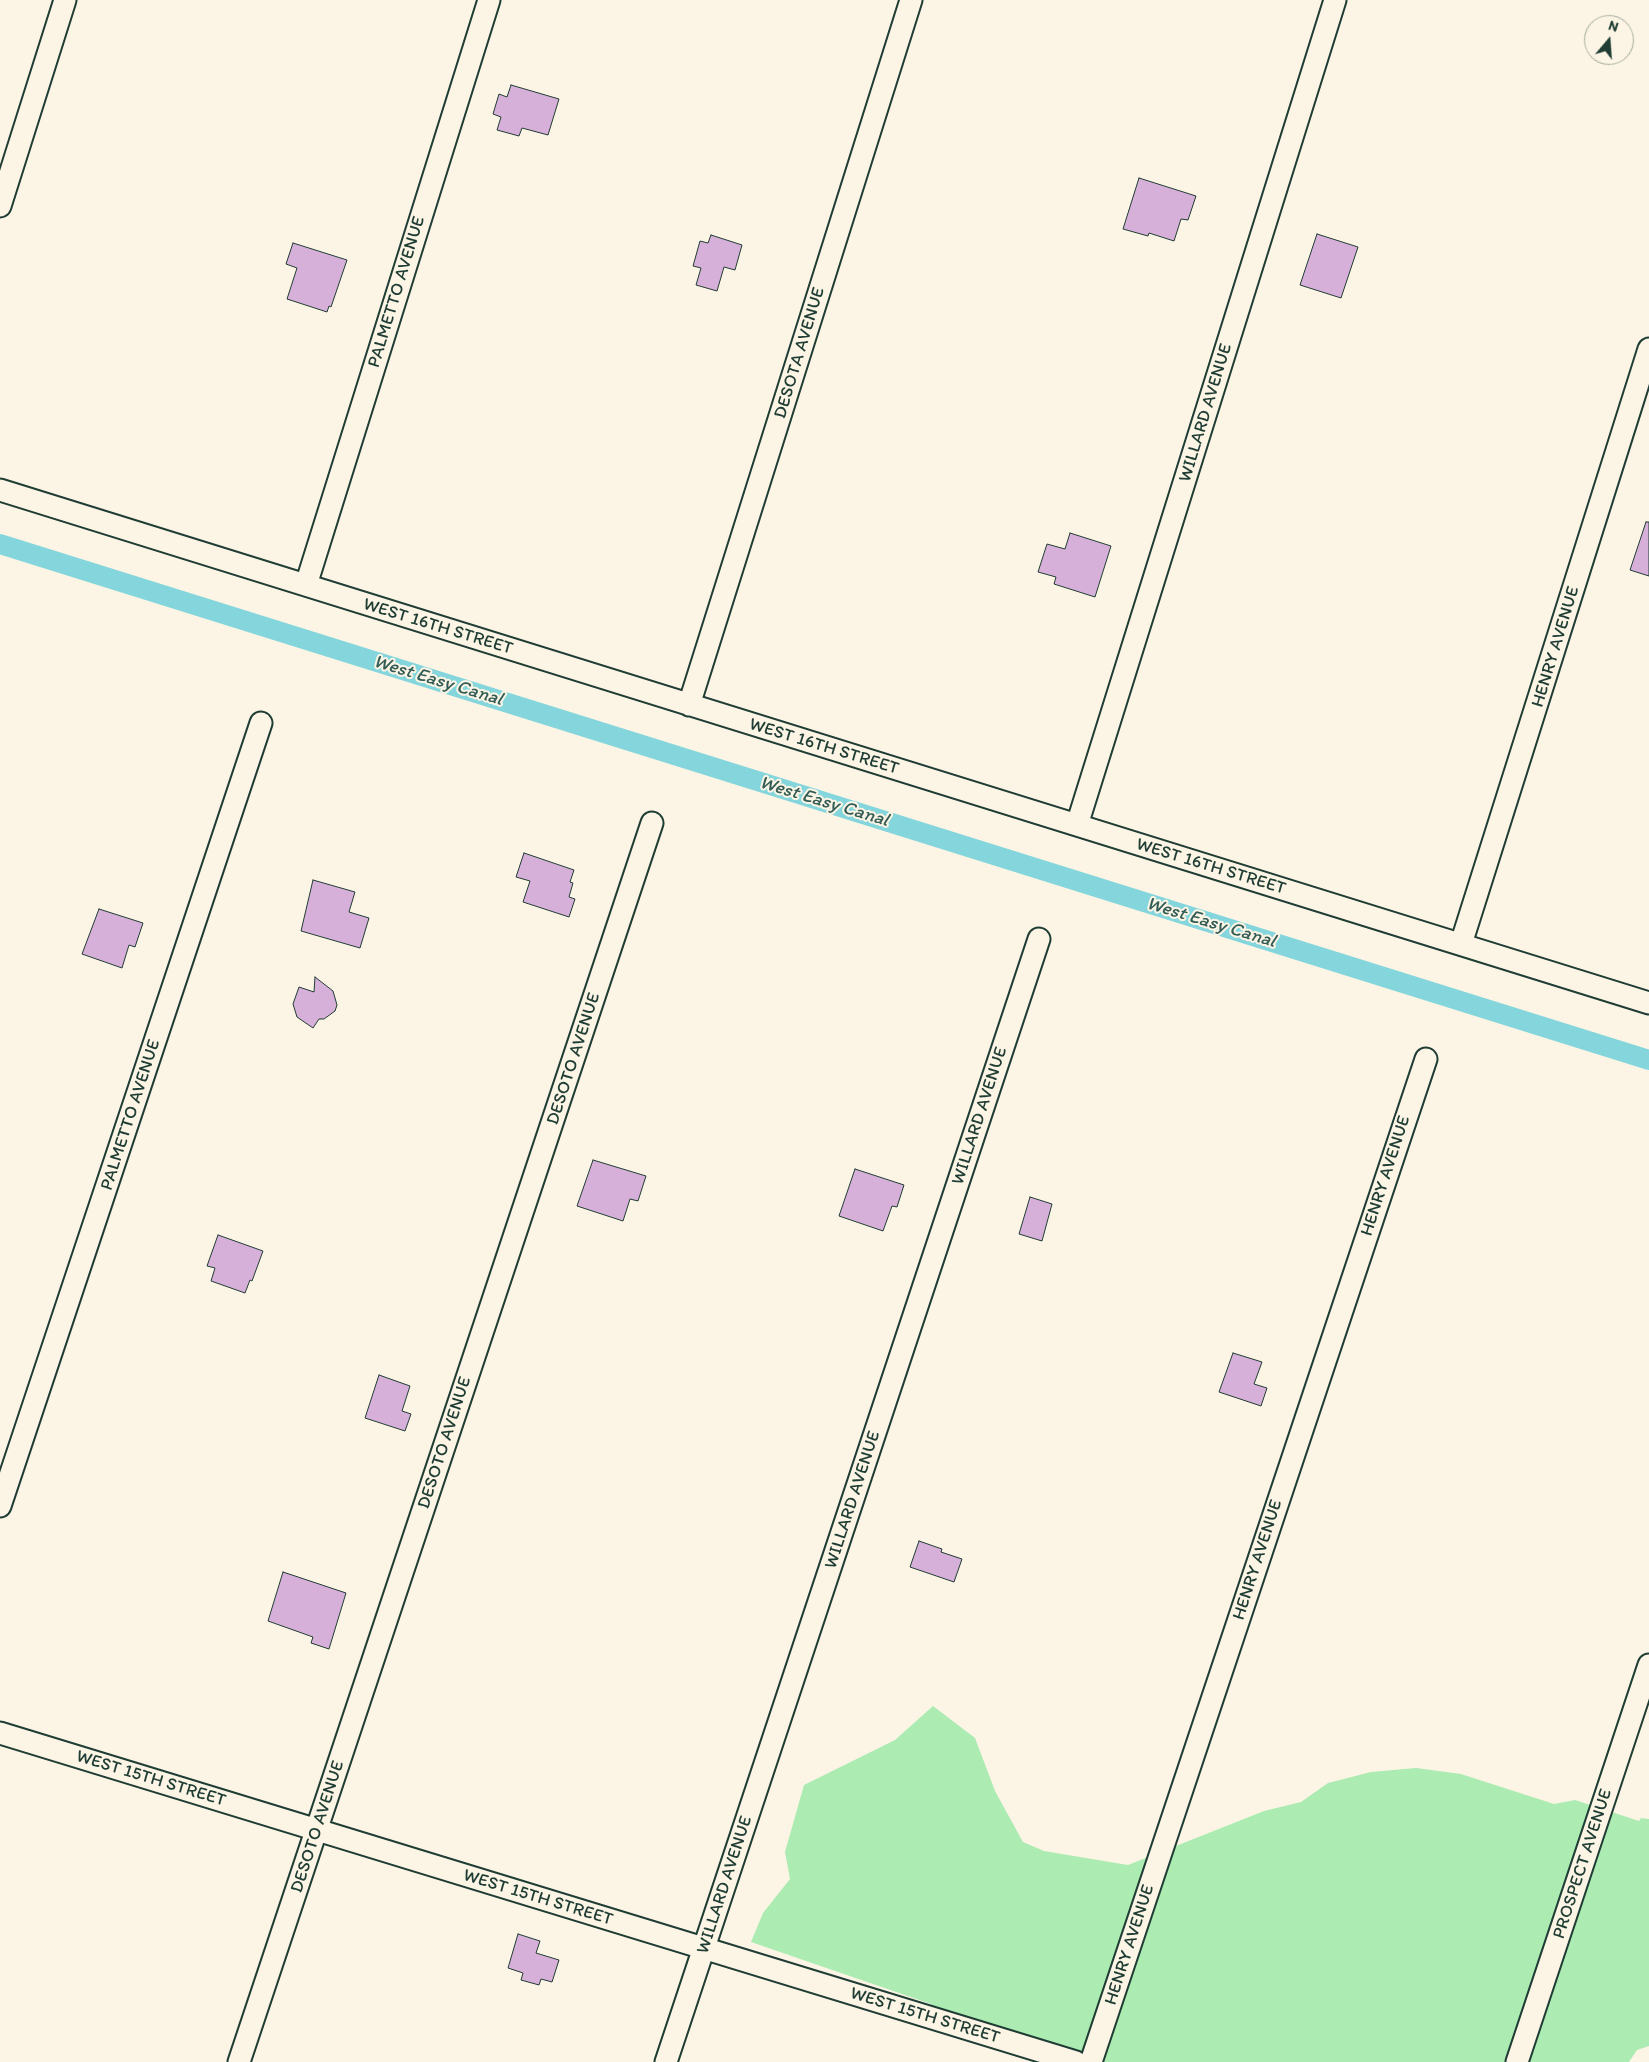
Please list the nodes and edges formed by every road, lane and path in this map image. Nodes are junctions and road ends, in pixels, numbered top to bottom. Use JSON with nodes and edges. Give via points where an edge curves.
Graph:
{"nodes":[{"id":1,"x":65,"y":0,"type":"edge"},
{"id":2,"x":489,"y":0,"type":"edge"},
{"id":3,"x":911,"y":0,"type":"edge"},
{"id":4,"x":1335,"y":0,"type":"edge"},
{"id":5,"x":0,"y":206,"type":"edge"},
{"id":6,"x":1649,"y":348,"type":"edge"},
{"id":7,"x":0,"y":490,"type":"edge"},
{"id":8,"x":306,"y":585,"type":"junction"},
{"id":9,"x":689,"y":705,"type":"junction"},
{"id":10,"x":261,"y":723,"type":"dead end"},
{"id":11,"x":652,"y":824,"type":"dead end"},
{"id":12,"x":1077,"y":826,"type":"junction"},
{"id":13,"x":1039,"y":939,"type":"dead end"},
{"id":14,"x":1461,"y":944,"type":"junction"},
{"id":15,"x":1649,"y":1003,"type":"edge"},
{"id":16,"x":1426,"y":1059,"type":"dead end"},
{"id":17,"x":0,"y":1506,"type":"edge"},
{"id":18,"x":1649,"y":1665,"type":"edge"},
{"id":19,"x":0,"y":1733,"type":"edge"},
{"id":20,"x":317,"y":1830,"type":"junction"},
{"id":21,"x":704,"y":1949,"type":"junction"},
{"id":22,"x":239,"y":2062,"type":"edge"},
{"id":23,"x":666,"y":2062,"type":"edge"},
{"id":24,"x":1076,"y":2062,"type":"edge"},
{"id":25,"x":1091,"y":2062,"type":"edge"},
{"id":26,"x":1517,"y":2062,"type":"edge"}],
"edges":[{"from":1,"to":5,"type":"street"},
{"from":2,"to":8,"type":"street","name":"PALMETTO AVENUE"},
{"from":3,"to":9,"type":"street","name":"DESOTA AVENUE"},
{"from":4,"to":12,"type":"street","name":"WILLARD AVENUE"},
{"from":6,"to":14,"type":"street","name":"HENRY AVENUE"},
{"from":7,"to":8,"type":"street","name":"WEST 16TH STREET"},
{"from":8,"to":9,"type":"street","name":"WEST 16TH STREET"},
{"from":9,"to":12,"type":"street","name":"WEST 16TH STREET"},
{"from":10,"to":17,"type":"street","name":"PALMETTO AVENUE"},
{"from":11,"to":20,"type":"street","name":"DESOTO AVENUE"},
{"from":12,"to":14,"type":"street","name":"WEST 16TH STREET"},
{"from":13,"to":21,"type":"street","name":"WILLARD AVENUE"},
{"from":14,"to":15,"type":"street","name":"WEST 16TH STREET"},
{"from":16,"to":25,"type":"street","name":"HENRY AVENUE"},
{"from":18,"to":26,"type":"street","name":"PROSPECT AVENUE"},
{"from":19,"to":20,"type":"street","name":"WEST 15TH STREET"},
{"from":20,"to":21,"type":"street","name":"WEST 15TH STREET"},
{"from":20,"to":22,"type":"street","name":"DESOTO AVENUE"},
{"from":21,"to":23,"type":"street","name":"WILLARD AVENUE"},
{"from":21,"to":24,"type":"street","name":"WEST 15TH STREET"}]}
